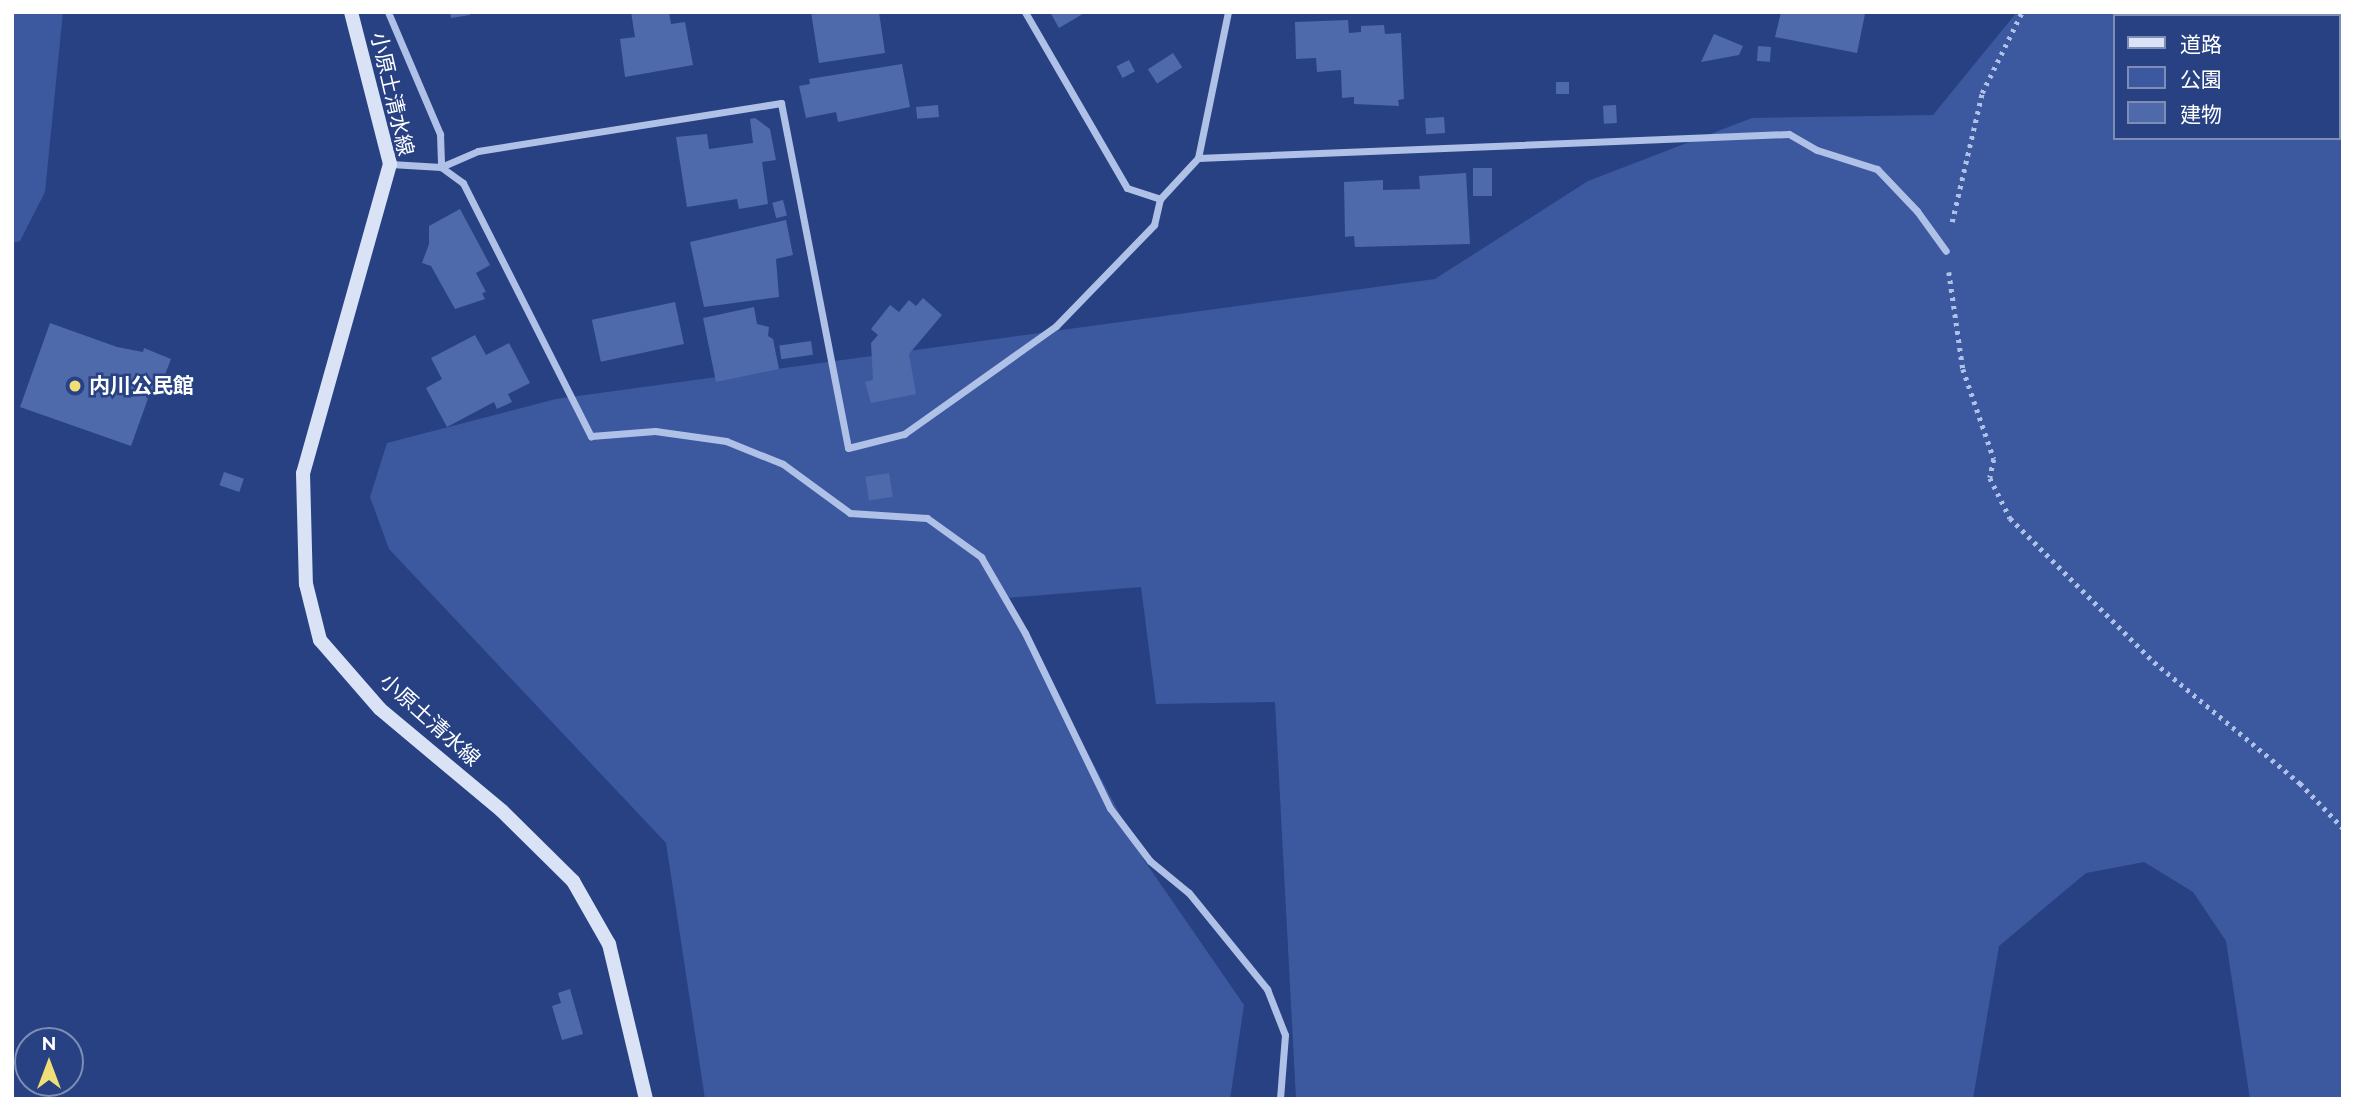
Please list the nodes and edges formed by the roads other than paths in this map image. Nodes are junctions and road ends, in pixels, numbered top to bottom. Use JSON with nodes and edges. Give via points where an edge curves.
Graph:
{"nodes":[{"id":1,"x":351,"y":12,"type":"edge"},
{"id":2,"x":388,"y":12,"type":"edge"},
{"id":3,"x":1025,"y":12,"type":"edge"},
{"id":4,"x":1228,"y":12,"type":"edge"},
{"id":5,"x":1198,"y":158,"type":"junction"},
{"id":6,"x":390,"y":164,"type":"junction"},
{"id":7,"x":442,"y":167,"type":"junction"},
{"id":8,"x":1160,"y":199,"type":"junction"},
{"id":9,"x":1946,"y":250,"type":"road end"},
{"id":10,"x":646,"y":1099,"type":"edge"},
{"id":11,"x":1280,"y":1099,"type":"edge"}],
"edges":[{"from":1,"to":6,"type":"main road","name":"小原土清水線"},
{"from":2,"to":7,"type":"street","via":[[440,134]]},
{"from":3,"to":8,"type":"street","via":[[1127,188]]},
{"from":4,"to":5,"type":"street"},
{"from":5,"to":8,"type":"street"},
{"from":5,"to":9,"type":"street","via":[[1789,134],[1817,150],[1877,169]]},
{"from":6,"to":7,"type":"street"},
{"from":6,"to":10,"type":"main road","name":"小原土清水線","via":[[303,473],[306,584],[320,640],[380,709],[502,811],[573,881],[609,944]]},
{"from":7,"to":8,"type":"street","via":[[478,151],[781,103],[848,448],[904,434],[1056,326],[1154,225]]},
{"from":7,"to":11,"type":"street","via":[[463,183],[591,436],[655,431],[726,441],[783,464],[850,513],[927,519],[981,557],[1025,634],[1110,808],[1150,861],[1189,893],[1267,989],[1285,1035]]}]}
